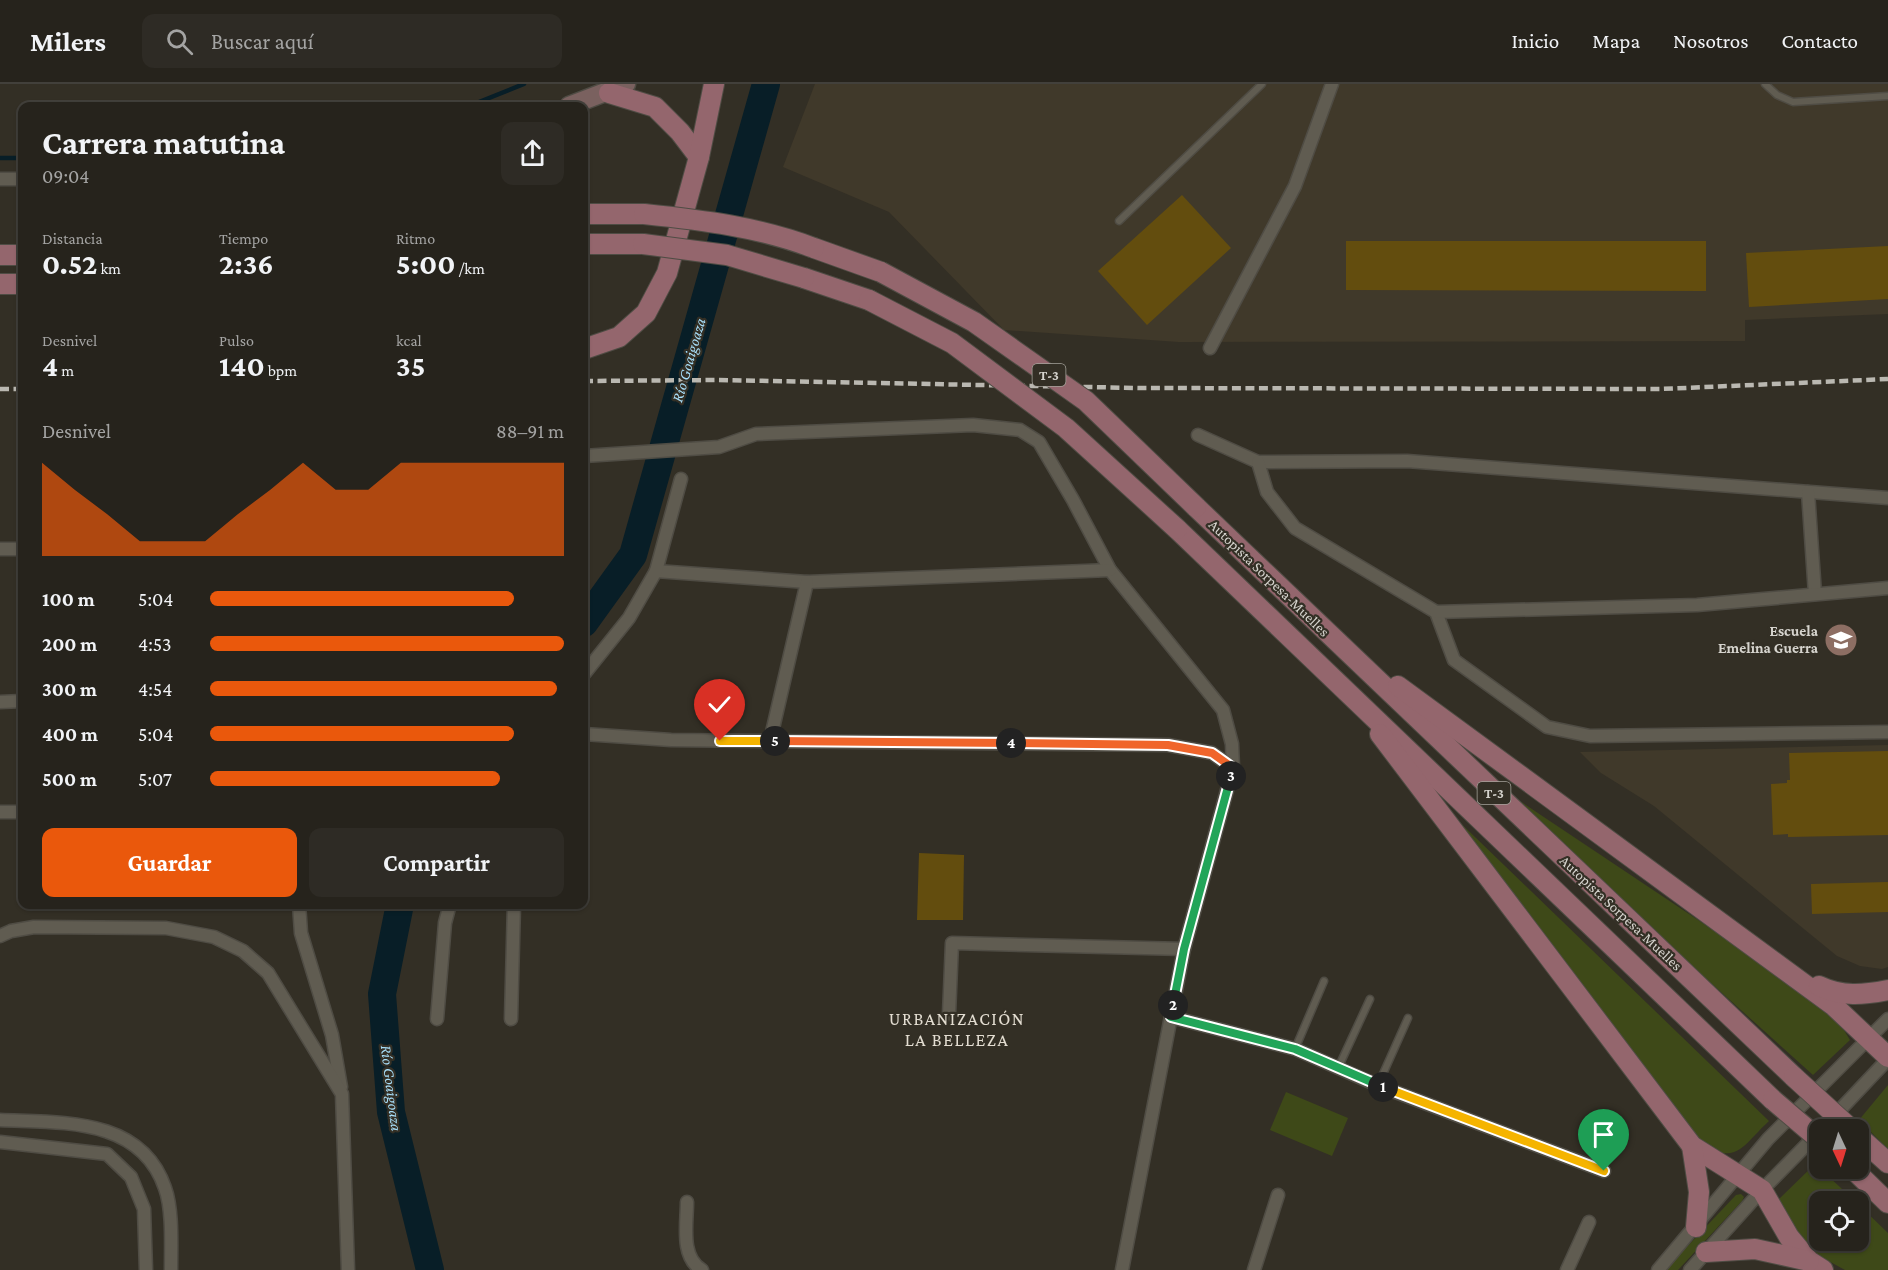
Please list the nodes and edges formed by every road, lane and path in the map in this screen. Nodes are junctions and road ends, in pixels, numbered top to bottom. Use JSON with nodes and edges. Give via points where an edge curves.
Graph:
{"nodes":[{"id":1,"x":714,"y":84,"type":"edge"},
{"id":2,"x":1262,"y":84,"type":"edge"},
{"id":3,"x":1332,"y":84,"type":"edge"},
{"id":4,"x":1765,"y":84,"type":"edge"},
{"id":5,"x":618,"y":88,"type":"edge"},
{"id":6,"x":1888,"y":96,"type":"edge"},
{"id":7,"x":580,"y":102,"type":"edge"},
{"id":8,"x":699,"y":157,"type":"junction"},
{"id":9,"x":0,"y":179,"type":"edge"},
{"id":10,"x":18,"y":179,"type":"edge"},
{"id":11,"x":588,"y":214,"type":"edge"},
{"id":12,"x":1119,"y":221,"type":"dead end"},
{"id":13,"x":588,"y":244,"type":"edge"},
{"id":14,"x":0,"y":255,"type":"edge"},
{"id":15,"x":18,"y":255,"type":"edge"},
{"id":16,"x":0,"y":284,"type":"edge"},
{"id":17,"x":18,"y":284,"type":"edge"},
{"id":18,"x":588,"y":348,"type":"edge"},
{"id":19,"x":1210,"y":348,"type":"dead end"},
{"id":20,"x":1198,"y":435,"type":"dead end"},
{"id":21,"x":588,"y":456,"type":"edge"},
{"id":22,"x":1258,"y":462,"type":"junction"},
{"id":23,"x":681,"y":479,"type":"dead end"},
{"id":24,"x":1808,"y":492,"type":"junction"},
{"id":25,"x":1888,"y":498,"type":"edge"},
{"id":26,"x":0,"y":549,"type":"edge"},
{"id":27,"x":18,"y":549,"type":"edge"},
{"id":28,"x":1110,"y":570,"type":"junction"},
{"id":29,"x":656,"y":571,"type":"junction"},
{"id":30,"x":807,"y":582,"type":"junction"},
{"id":31,"x":1888,"y":588,"type":"edge"},
{"id":32,"x":1815,"y":594,"type":"junction"},
{"id":33,"x":1436,"y":612,"type":"junction"},
{"id":34,"x":1321,"y":629,"type":"junction"},
{"id":35,"x":588,"y":669,"type":"edge"},
{"id":36,"x":1340,"y":682,"type":"junction"},
{"id":37,"x":18,"y":701,"type":"edge"},
{"id":38,"x":0,"y":702,"type":"edge"},
{"id":39,"x":1888,"y":732,"type":"edge"},
{"id":40,"x":588,"y":734,"type":"edge"},
{"id":41,"x":770,"y":741,"type":"junction"},
{"id":42,"x":1233,"y":768,"type":"junction"},
{"id":43,"x":0,"y":812,"type":"edge"},
{"id":44,"x":18,"y":812,"type":"edge"},
{"id":45,"x":299,"y":909,"type":"edge"},
{"id":46,"x":449,"y":909,"type":"edge"},
{"id":47,"x":514,"y":909,"type":"edge"},
{"id":48,"x":0,"y":936,"type":"edge"},
{"id":49,"x":1184,"y":949,"type":"junction"},
{"id":50,"x":1789,"y":972,"type":"junction"},
{"id":51,"x":1324,"y":981,"type":"dead end"},
{"id":52,"x":1888,"y":990,"type":"edge"},
{"id":53,"x":1370,"y":999,"type":"dead end"},
{"id":54,"x":949,"y":1014,"type":"dead end"},
{"id":55,"x":1171,"y":1017,"type":"junction"},
{"id":56,"x":1408,"y":1018,"type":"dead end"},
{"id":57,"x":436,"y":1019,"type":"dead end"},
{"id":58,"x":512,"y":1019,"type":"dead end"},
{"id":59,"x":1888,"y":1019,"type":"edge"},
{"id":60,"x":1868,"y":1038,"type":"junction"},
{"id":61,"x":1295,"y":1049,"type":"junction"},
{"id":62,"x":1888,"y":1058,"type":"edge"},
{"id":63,"x":1340,"y":1066,"type":"junction"},
{"id":64,"x":1377,"y":1085,"type":"junction"},
{"id":65,"x":342,"y":1094,"type":"junction"},
{"id":66,"x":1830,"y":1119,"type":"edge"},
{"id":67,"x":1840,"y":1119,"type":"edge"},
{"id":68,"x":0,"y":1120,"type":"edge"},
{"id":69,"x":1809,"y":1131,"type":"edge"},
{"id":70,"x":1809,"y":1141,"type":"edge"},
{"id":71,"x":0,"y":1142,"type":"edge"},
{"id":72,"x":1692,"y":1146,"type":"junction"},
{"id":73,"x":1869,"y":1146,"type":"edge"},
{"id":74,"x":1884,"y":1159,"type":"edge"},
{"id":75,"x":1604,"y":1171,"type":"dead end"},
{"id":76,"x":1738,"y":1174,"type":"junction"},
{"id":77,"x":1862,"y":1179,"type":"edge"},
{"id":78,"x":1762,"y":1190,"type":"junction"},
{"id":79,"x":1278,"y":1195,"type":"dead end"},
{"id":80,"x":687,"y":1202,"type":"dead end"},
{"id":81,"x":1888,"y":1203,"type":"edge"},
{"id":82,"x":1589,"y":1222,"type":"dead end"},
{"id":83,"x":1696,"y":1227,"type":"junction"},
{"id":84,"x":1706,"y":1252,"type":"junction"},
{"id":85,"x":1812,"y":1267,"type":"edge"},
{"id":86,"x":146,"y":1270,"type":"edge"},
{"id":87,"x":171,"y":1270,"type":"edge"},
{"id":88,"x":348,"y":1270,"type":"edge"},
{"id":89,"x":702,"y":1270,"type":"edge"},
{"id":90,"x":1122,"y":1270,"type":"edge"},
{"id":91,"x":1254,"y":1270,"type":"edge"},
{"id":92,"x":1567,"y":1270,"type":"edge"},
{"id":93,"x":1658,"y":1270,"type":"edge"},
{"id":94,"x":1690,"y":1270,"type":"edge"}],
"edges":[{"from":1,"to":8,"type":"main road"},
{"from":2,"to":12,"type":"lane"},
{"from":3,"to":19,"type":"street","via":[[1295,186]]},
{"from":4,"to":6,"type":"lane","via":[[1793,102]]},
{"from":5,"to":7,"type":"main road"},
{"from":5,"to":8,"type":"main road","via":[[655,107]]},
{"from":8,"to":18,"type":"main road","via":[[667,273],[646,313],[619,337]]},
{"from":9,"to":10,"type":"street"},
{"from":11,"to":34,"type":"main road","name":"Autopista Sorpesa-Muelles","number":"T-3","bridge":true,"via":[[644,214],[777,234],[880,272],[974,322],[1086,401]]},
{"from":13,"to":36,"type":"main road","name":"Autopista Sorpesa-Muelles","number":"T-3","bridge":true,"via":[[643,244],[727,255],[869,300],[952,343],[1095,451]]},
{"from":14,"to":15,"type":"main road"},
{"from":16,"to":17,"type":"main road"},
{"from":20,"to":22,"type":"street"},
{"from":21,"to":28,"type":"street","via":[[719,447],[756,434],[974,425],[1020,429],[1039,442]]},
{"from":22,"to":24,"type":"street","via":[[1407,461]]},
{"from":22,"to":33,"type":"street","via":[[1267,492],[1295,528]]},
{"from":23,"to":29,"type":"street"},
{"from":24,"to":25,"type":"street"},
{"from":24,"to":32,"type":"street"},
{"from":26,"to":27,"type":"street"},
{"from":28,"to":30,"type":"street"},
{"from":28,"to":42,"type":"street","via":[[1223,710],[1232,744]]},
{"from":29,"to":30,"type":"street"},
{"from":29,"to":35,"type":"street","via":[[629,618]]},
{"from":30,"to":41,"type":"street"},
{"from":31,"to":32,"type":"street"},
{"from":32,"to":33,"type":"street","via":[[1697,605]]},
{"from":33,"to":39,"type":"street","via":[[1454,660],[1546,728],[1590,736]]},
{"from":34,"to":50,"type":"main road"},
{"from":34,"to":67,"type":"main road","name":"Autopista Sorpesa-Muelles","number":"T-3","bridge":true},
{"from":36,"to":69,"type":"main road","name":"Autopista Sorpesa-Muelles","number":"T-3","bridge":true},
{"from":36,"to":72,"type":"main road"},
{"from":37,"to":38,"type":"street"},
{"from":40,"to":41,"type":"street","via":[[671,741]]},
{"from":41,"to":42,"type":"street","via":[[1168,745],[1212,753]]},
{"from":42,"to":49,"type":"street"},
{"from":43,"to":44,"type":"street"},
{"from":45,"to":65,"type":"street","via":[[301,933],[332,1035]]},
{"from":46,"to":57,"type":"street"},
{"from":47,"to":58,"type":"street"},
{"from":48,"to":65,"type":"street","via":[[34,927],[166,928],[214,937],[243,951],[268,973]]},
{"from":49,"to":54,"type":"street","via":[[952,943]]},
{"from":49,"to":55,"type":"street"},
{"from":50,"to":52,"type":"main road","via":[[1836,994]]},
{"from":50,"to":60,"type":"main road"},
{"from":51,"to":61,"type":"lane"},
{"from":53,"to":63,"type":"lane"},
{"from":55,"to":61,"type":"street"},
{"from":55,"to":90,"type":"street"},
{"from":56,"to":64,"type":"lane"},
{"from":59,"to":60,"type":"street"},
{"from":60,"to":62,"type":"main road"},
{"from":60,"to":76,"type":"street"},
{"from":61,"to":63,"type":"street"},
{"from":62,"to":66,"type":"street"},
{"from":63,"to":64,"type":"street"},
{"from":64,"to":75,"type":"street"},
{"from":65,"to":88,"type":"street"},
{"from":68,"to":87,"type":"street","via":[[92,1126],[118,1134],[147,1152],[166,1188]]},
{"from":70,"to":78,"type":"street"},
{"from":71,"to":86,"type":"street","via":[[107,1154],[131,1177],[144,1209]]},
{"from":72,"to":76,"type":"main road"},
{"from":72,"to":83,"type":"main road","via":[[1699,1192]]},
{"from":73,"to":74,"type":"main road"},
{"from":76,"to":78,"type":"main road"},
{"from":76,"to":83,"type":"street"},
{"from":77,"to":81,"type":"main road"},
{"from":78,"to":84,"type":"street"},
{"from":78,"to":85,"type":"main road"},
{"from":79,"to":91,"type":"street"},
{"from":80,"to":89,"type":"street","via":[[687,1250],[695,1266]]},
{"from":82,"to":92,"type":"street"},
{"from":83,"to":93,"type":"street"},
{"from":84,"to":85,"type":"main road","via":[[1755,1249]]},
{"from":84,"to":94,"type":"street"}]}
